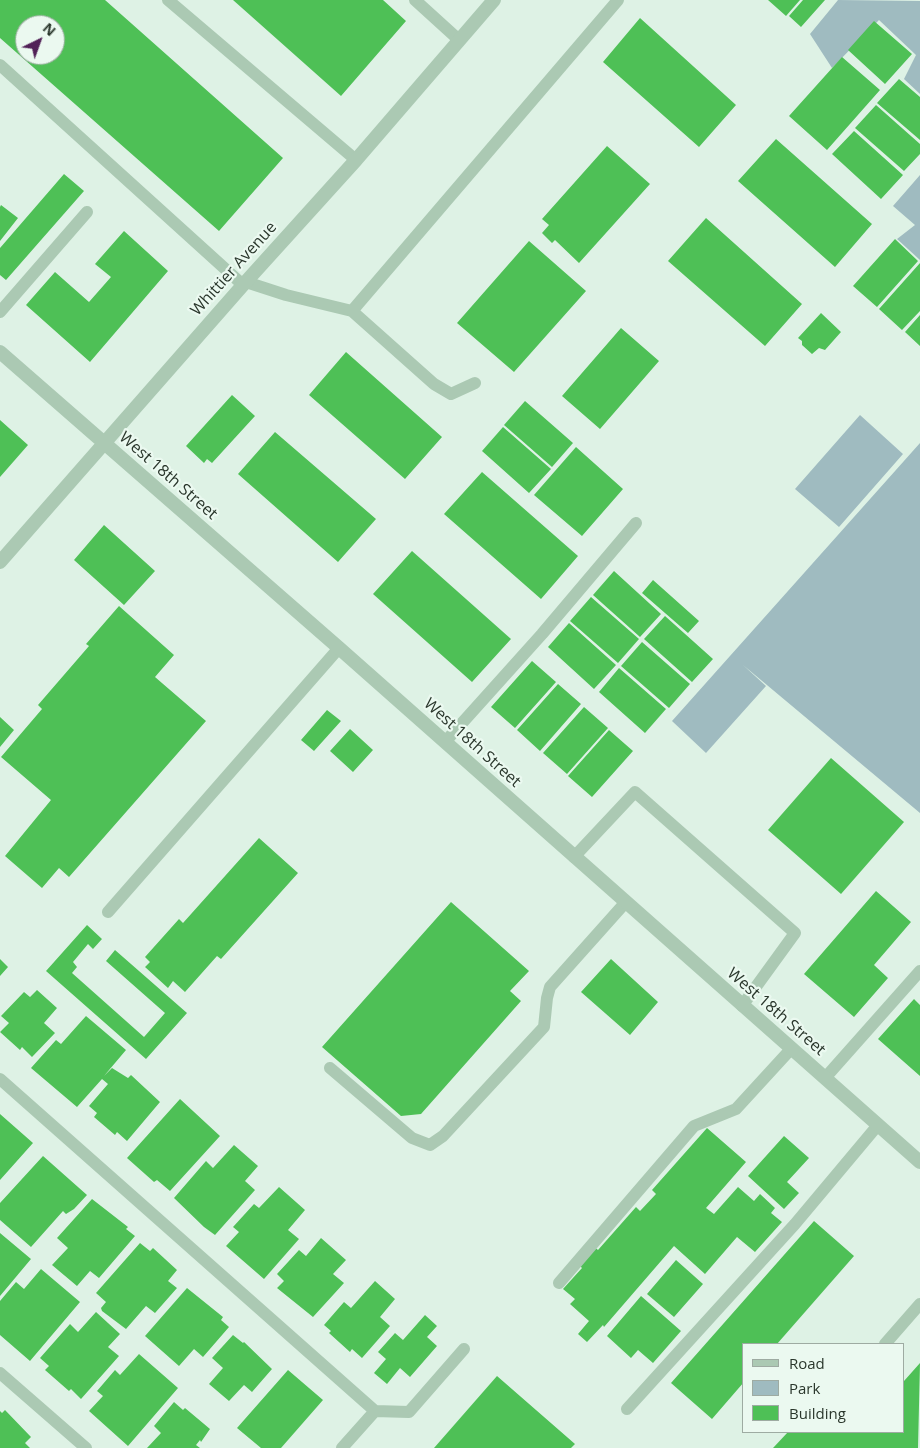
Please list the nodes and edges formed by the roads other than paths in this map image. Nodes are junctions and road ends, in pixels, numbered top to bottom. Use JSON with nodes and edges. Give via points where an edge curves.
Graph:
{"nodes":[{"id":1,"x":168,"y":0,"type":"edge"},
{"id":2,"x":414,"y":0,"type":"edge"},
{"id":3,"x":494,"y":0,"type":"edge"},
{"id":4,"x":618,"y":0,"type":"edge"},
{"id":5,"x":459,"y":40,"type":"junction"},
{"id":6,"x":0,"y":65,"type":"edge"},
{"id":7,"x":356,"y":160,"type":"junction"},
{"id":8,"x":87,"y":212,"type":"dead end"},
{"id":9,"x":244,"y":283,"type":"junction"},
{"id":10,"x":352,"y":311,"type":"junction"},
{"id":11,"x":0,"y":312,"type":"edge"},
{"id":12,"x":0,"y":352,"type":"edge"},
{"id":13,"x":475,"y":384,"type":"dead end"},
{"id":14,"x":104,"y":442,"type":"junction"},
{"id":15,"x":636,"y":523,"type":"dead end"},
{"id":16,"x":0,"y":562,"type":"edge"},
{"id":17,"x":339,"y":648,"type":"junction"},
{"id":18,"x":445,"y":742,"type":"junction"},
{"id":19,"x":574,"y":857,"type":"junction"},
{"id":20,"x":625,"y":903,"type":"junction"},
{"id":21,"x":108,"y":912,"type":"dead end"},
{"id":22,"x":920,"y":971,"type":"edge"},
{"id":23,"x":742,"y":1006,"type":"junction"},
{"id":24,"x":791,"y":1049,"type":"junction"},
{"id":25,"x":330,"y":1068,"type":"dead end"},
{"id":26,"x":825,"y":1078,"type":"junction"},
{"id":27,"x":0,"y":1079,"type":"edge"},
{"id":28,"x":878,"y":1125,"type":"junction"},
{"id":29,"x":920,"y":1162,"type":"edge"},
{"id":30,"x":559,"y":1282,"type":"dead end"},
{"id":31,"x":920,"y":1304,"type":"edge"},
{"id":32,"x":886,"y":1343,"type":"edge"},
{"id":33,"x":464,"y":1349,"type":"dead end"},
{"id":34,"x":0,"y":1373,"type":"edge"},
{"id":35,"x":627,"y":1409,"type":"dead end"},
{"id":36,"x":375,"y":1411,"type":"junction"},
{"id":37,"x":86,"y":1448,"type":"edge"},
{"id":38,"x":342,"y":1448,"type":"edge"}],
"edges":[{"from":1,"to":7,"type":"lane"},
{"from":2,"to":5,"type":"lane"},
{"from":3,"to":5,"type":"street","name":"Whittier Avenue"},
{"from":4,"to":10,"type":"lane"},
{"from":5,"to":7,"type":"street","name":"Whittier Avenue"},
{"from":6,"to":9,"type":"lane"},
{"from":7,"to":9,"type":"street","name":"Whittier Avenue"},
{"from":8,"to":11,"type":"lane"},
{"from":9,"to":10,"type":"lane"},
{"from":9,"to":14,"type":"street","name":"Whittier Avenue"},
{"from":10,"to":13,"type":"lane","via":[[434,384],[451,394]]},
{"from":12,"to":14,"type":"street","name":"West 18th Street"},
{"from":14,"to":16,"type":"street","name":"Whittier Avenue"},
{"from":14,"to":17,"type":"street","name":"West 18th Street"},
{"from":15,"to":18,"type":"lane"},
{"from":17,"to":18,"type":"street","name":"West 18th Street"},
{"from":17,"to":21,"type":"lane"},
{"from":18,"to":19,"type":"street","name":"West 18th Street"},
{"from":19,"to":20,"type":"street","name":"West 18th Street"},
{"from":19,"to":23,"type":"lane","via":[[635,792],[795,934]]},
{"from":20,"to":23,"type":"street","name":"West 18th Street"},
{"from":20,"to":25,"type":"lane","via":[[550,987],[544,1027],[443,1136],[430,1145],[412,1138]]},
{"from":22,"to":26,"type":"lane"},
{"from":23,"to":24,"type":"street","name":"West 18th Street"},
{"from":24,"to":26,"type":"street","name":"West 18th Street"},
{"from":24,"to":30,"type":"lane","via":[[736,1109],[694,1126]]},
{"from":26,"to":28,"type":"street","name":"West 18th Street"},
{"from":27,"to":36,"type":"lane"},
{"from":28,"to":29,"type":"street","name":"West 18th Street"},
{"from":28,"to":35,"type":"lane","via":[[788,1232]]},
{"from":31,"to":32,"type":"lane"},
{"from":33,"to":36,"type":"lane","via":[[409,1412]]},
{"from":34,"to":37,"type":"lane"},
{"from":36,"to":38,"type":"lane"}]}
